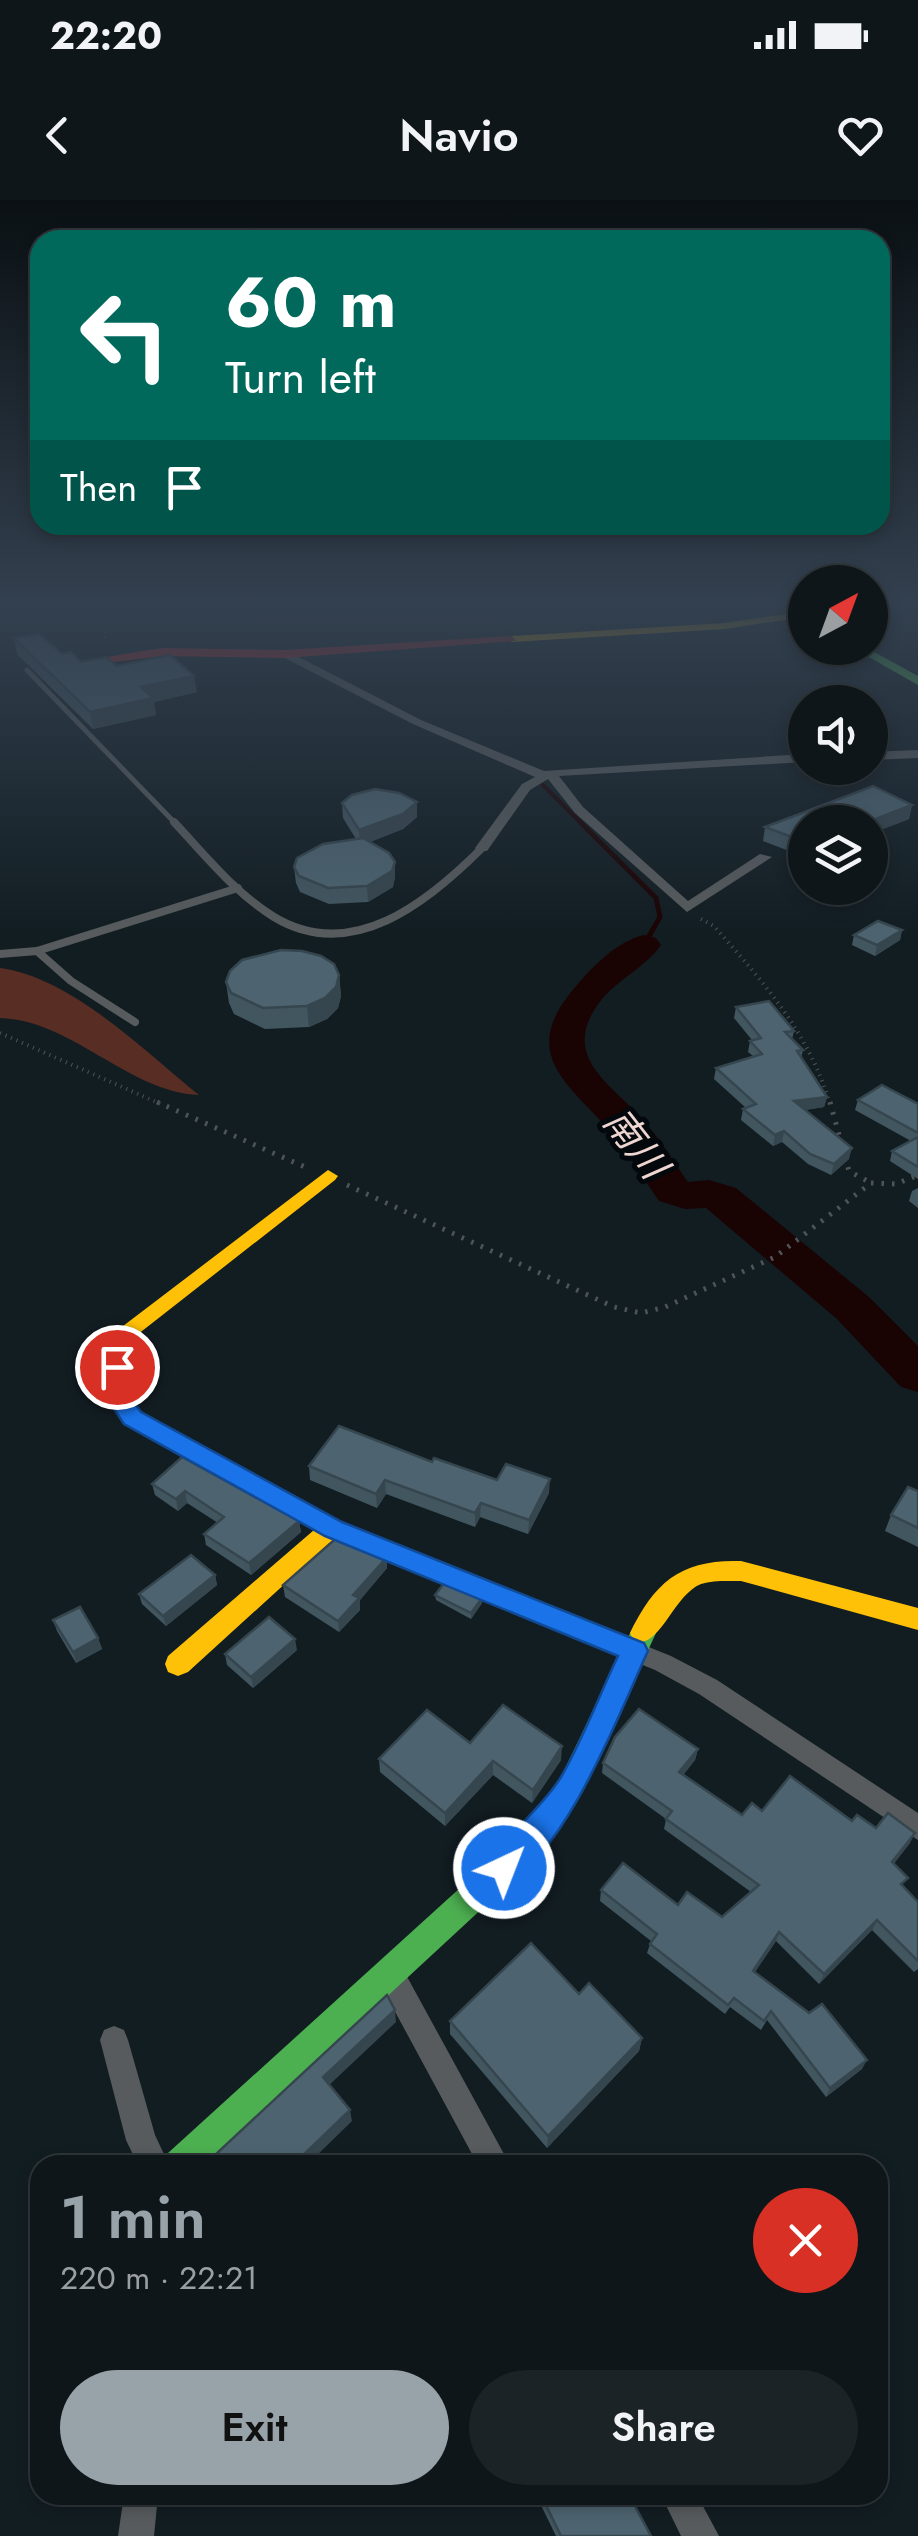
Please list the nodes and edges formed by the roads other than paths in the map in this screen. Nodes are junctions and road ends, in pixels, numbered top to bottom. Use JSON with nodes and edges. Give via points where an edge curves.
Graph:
{"nodes":[{"id":1,"x":71,"y":715,"type":"edge"},
{"id":2,"x":403,"y":715,"type":"edge"},
{"id":3,"x":918,"y":754,"type":"edge"},
{"id":4,"x":888,"y":755,"type":"edge"},
{"id":5,"x":788,"y":759,"type":"edge"},
{"id":6,"x":546,"y":774,"type":"junction"},
{"id":7,"x":482,"y":848,"type":"joint"},
{"id":8,"x":765,"y":856,"type":"dead end"},
{"id":9,"x":238,"y":888,"type":"junction"},
{"id":10,"x":37,"y":950,"type":"junction"},
{"id":11,"x":0,"y":954,"type":"edge"},
{"id":12,"x":135,"y":1022,"type":"dead end"},
{"id":13,"x":328,"y":1176,"type":"road end"},
{"id":14,"x":334,"y":1529,"type":"junction"},
{"id":15,"x":918,"y":1619,"type":"edge"},
{"id":16,"x":634,"y":1651,"type":"junction"},
{"id":17,"x":178,"y":1664,"type":"dead end"},
{"id":18,"x":918,"y":1828,"type":"edge"},
{"id":19,"x":389,"y":1972,"type":"junction"},
{"id":20,"x":114,"y":2040,"type":"dead end"},
{"id":21,"x":149,"y":2155,"type":"edge"},
{"id":22,"x":191,"y":2155,"type":"edge"},
{"id":23,"x":490,"y":2155,"type":"edge"},
{"id":24,"x":141,"y":2505,"type":"edge"},
{"id":25,"x":683,"y":2505,"type":"edge"},
{"id":26,"x":136,"y":2536,"type":"edge"},
{"id":27,"x":700,"y":2536,"type":"edge"}],
"edges":[{"from":1,"to":9,"type":"lane"},
{"from":2,"to":6,"type":"street"},
{"from":3,"to":4,"type":"street"},
{"from":5,"to":6,"type":"street"},
{"from":6,"to":7,"type":"street","via":[[526,787]]},
{"from":6,"to":8,"type":"street","via":[[687,908]]},
{"from":7,"to":9,"type":"lane","via":[[399,917],[354,933],[298,928]]},
{"from":9,"to":10,"type":"lane"},
{"from":10,"to":11,"type":"lane"},
{"from":10,"to":12,"type":"lane"},
{"from":13,"to":14,"type":"street","via":[[118,1338],[116,1395],[132,1418]]},
{"from":14,"to":16,"type":"street"},
{"from":14,"to":17,"type":"street"},
{"from":15,"to":16,"type":"street","via":[[714,1569],[691,1574],[670,1592]]},
{"from":16,"to":18,"type":"street","via":[[708,1687]]},
{"from":16,"to":19,"type":"street","via":[[588,1755],[548,1820]]},
{"from":19,"to":22,"type":"street"},
{"from":19,"to":23,"type":"street"},
{"from":20,"to":21,"type":"street"},
{"from":24,"to":26,"type":"street"},
{"from":25,"to":27,"type":"street"}]}
